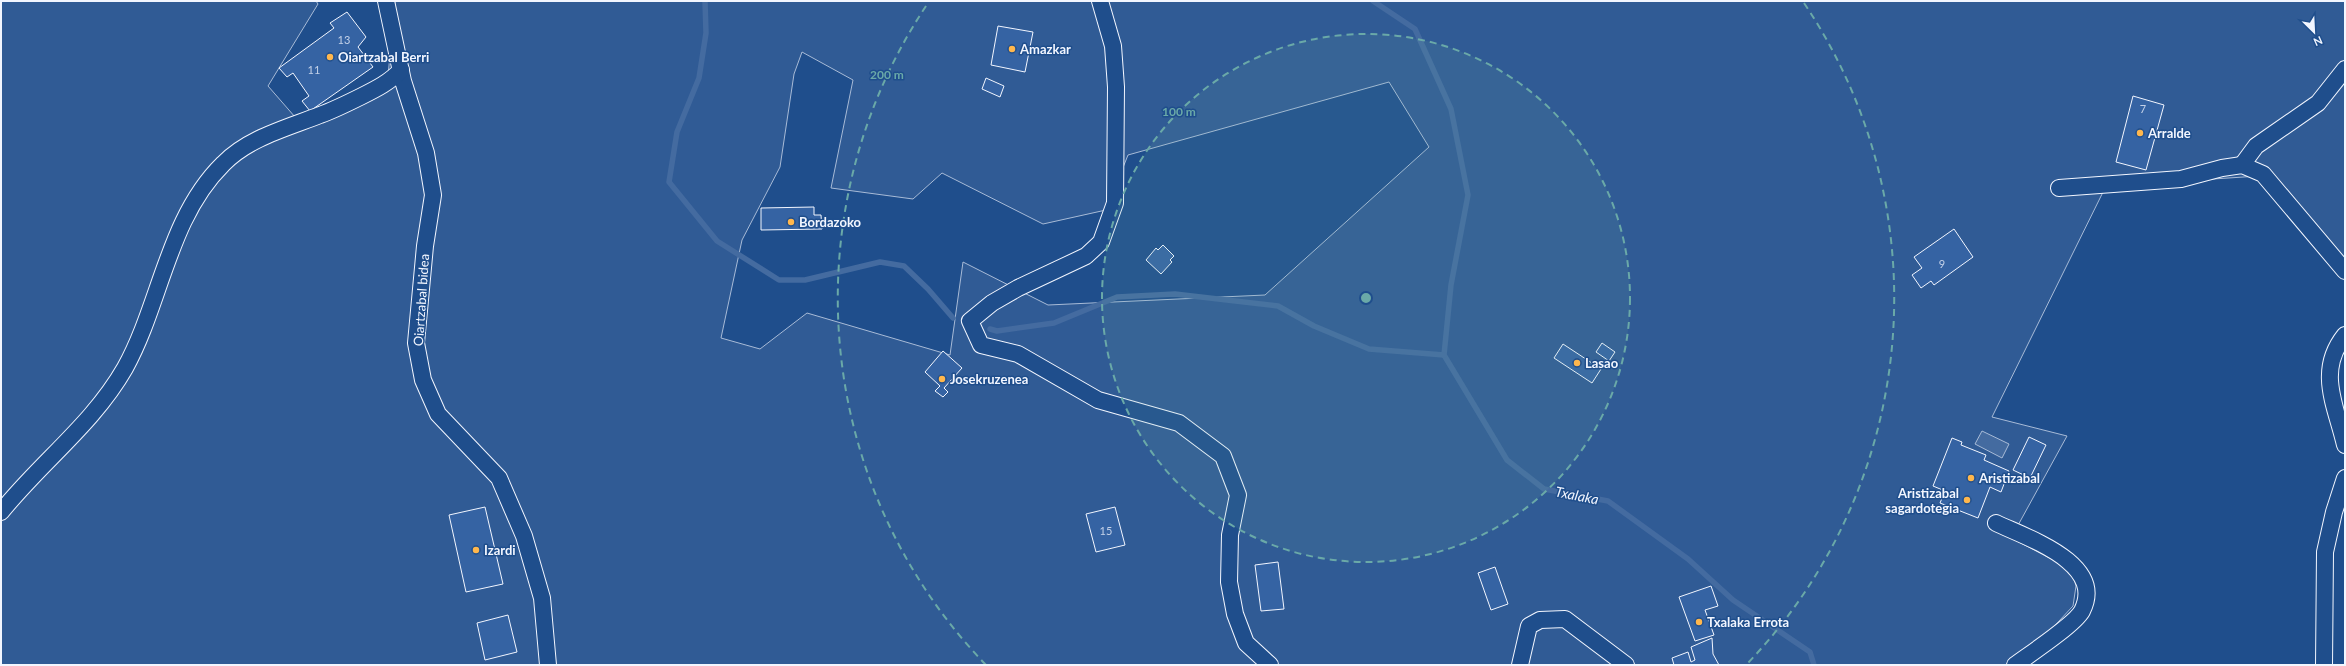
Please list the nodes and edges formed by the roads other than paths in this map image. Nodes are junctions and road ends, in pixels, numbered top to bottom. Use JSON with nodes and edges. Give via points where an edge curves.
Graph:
{"nodes":[{"id":1,"x":386,"y":1,"type":"edge"},
{"id":2,"x":1100,"y":1,"type":"edge"},
{"id":3,"x":2345,"y":69,"type":"edge"},
{"id":4,"x":401,"y":70,"type":"junction"},
{"id":5,"x":2242,"y":166,"type":"junction"},
{"id":6,"x":2059,"y":188,"type":"dead end"},
{"id":7,"x":2345,"y":271,"type":"edge"},
{"id":8,"x":2345,"y":335,"type":"edge"},
{"id":9,"x":2345,"y":445,"type":"edge"},
{"id":10,"x":2345,"y":478,"type":"edge"},
{"id":11,"x":1,"y":512,"type":"edge"},
{"id":12,"x":1996,"y":523,"type":"dead end"},
{"id":13,"x":548,"y":665,"type":"edge"},
{"id":14,"x":1270,"y":665,"type":"edge"},
{"id":15,"x":1520,"y":665,"type":"edge"},
{"id":16,"x":1626,"y":665,"type":"edge"},
{"id":17,"x":2016,"y":665,"type":"edge"},
{"id":18,"x":2324,"y":665,"type":"edge"}],
"edges":[{"from":1,"to":4,"type":"street","name":"Oiartzabal bidea"},
{"from":2,"to":14,"type":"street","via":[[1113,46],[1116,87],[1115,203],[1100,242],[1086,256],[1018,288],[992,303],[970,321],[981,345],[1018,354],[1098,400],[1179,422],[1222,456],[1238,495],[1230,535],[1229,582],[1235,614],[1246,643]]},
{"from":3,"to":5,"type":"street","via":[[2318,102],[2256,146]]},
{"from":4,"to":11,"type":"street","via":[[384,84],[356,99],[244,147],[222,164],[209,179],[189,212],[124,369],[89,420],[17,492]]},
{"from":4,"to":13,"type":"street","name":"Oiartzabal bidea","via":[[426,153],[433,195],[425,246],[416,343],[423,380],[438,414],[499,478],[524,536],[542,598]]},
{"from":5,"to":6,"type":"street","via":[[2181,178]]},
{"from":5,"to":7,"type":"street","via":[[2263,174]]},
{"from":8,"to":9,"type":"street","via":[[2334,348],[2330,371],[2332,404]]},
{"from":10,"to":18,"type":"street","via":[[2325,552]]},
{"from":12,"to":17,"type":"street","via":[[2062,555],[2080,571],[2086,592],[2082,611],[2053,638]]},
{"from":15,"to":16,"type":"street","via":[[1529,626],[1540,620],[1565,619]]}]}
